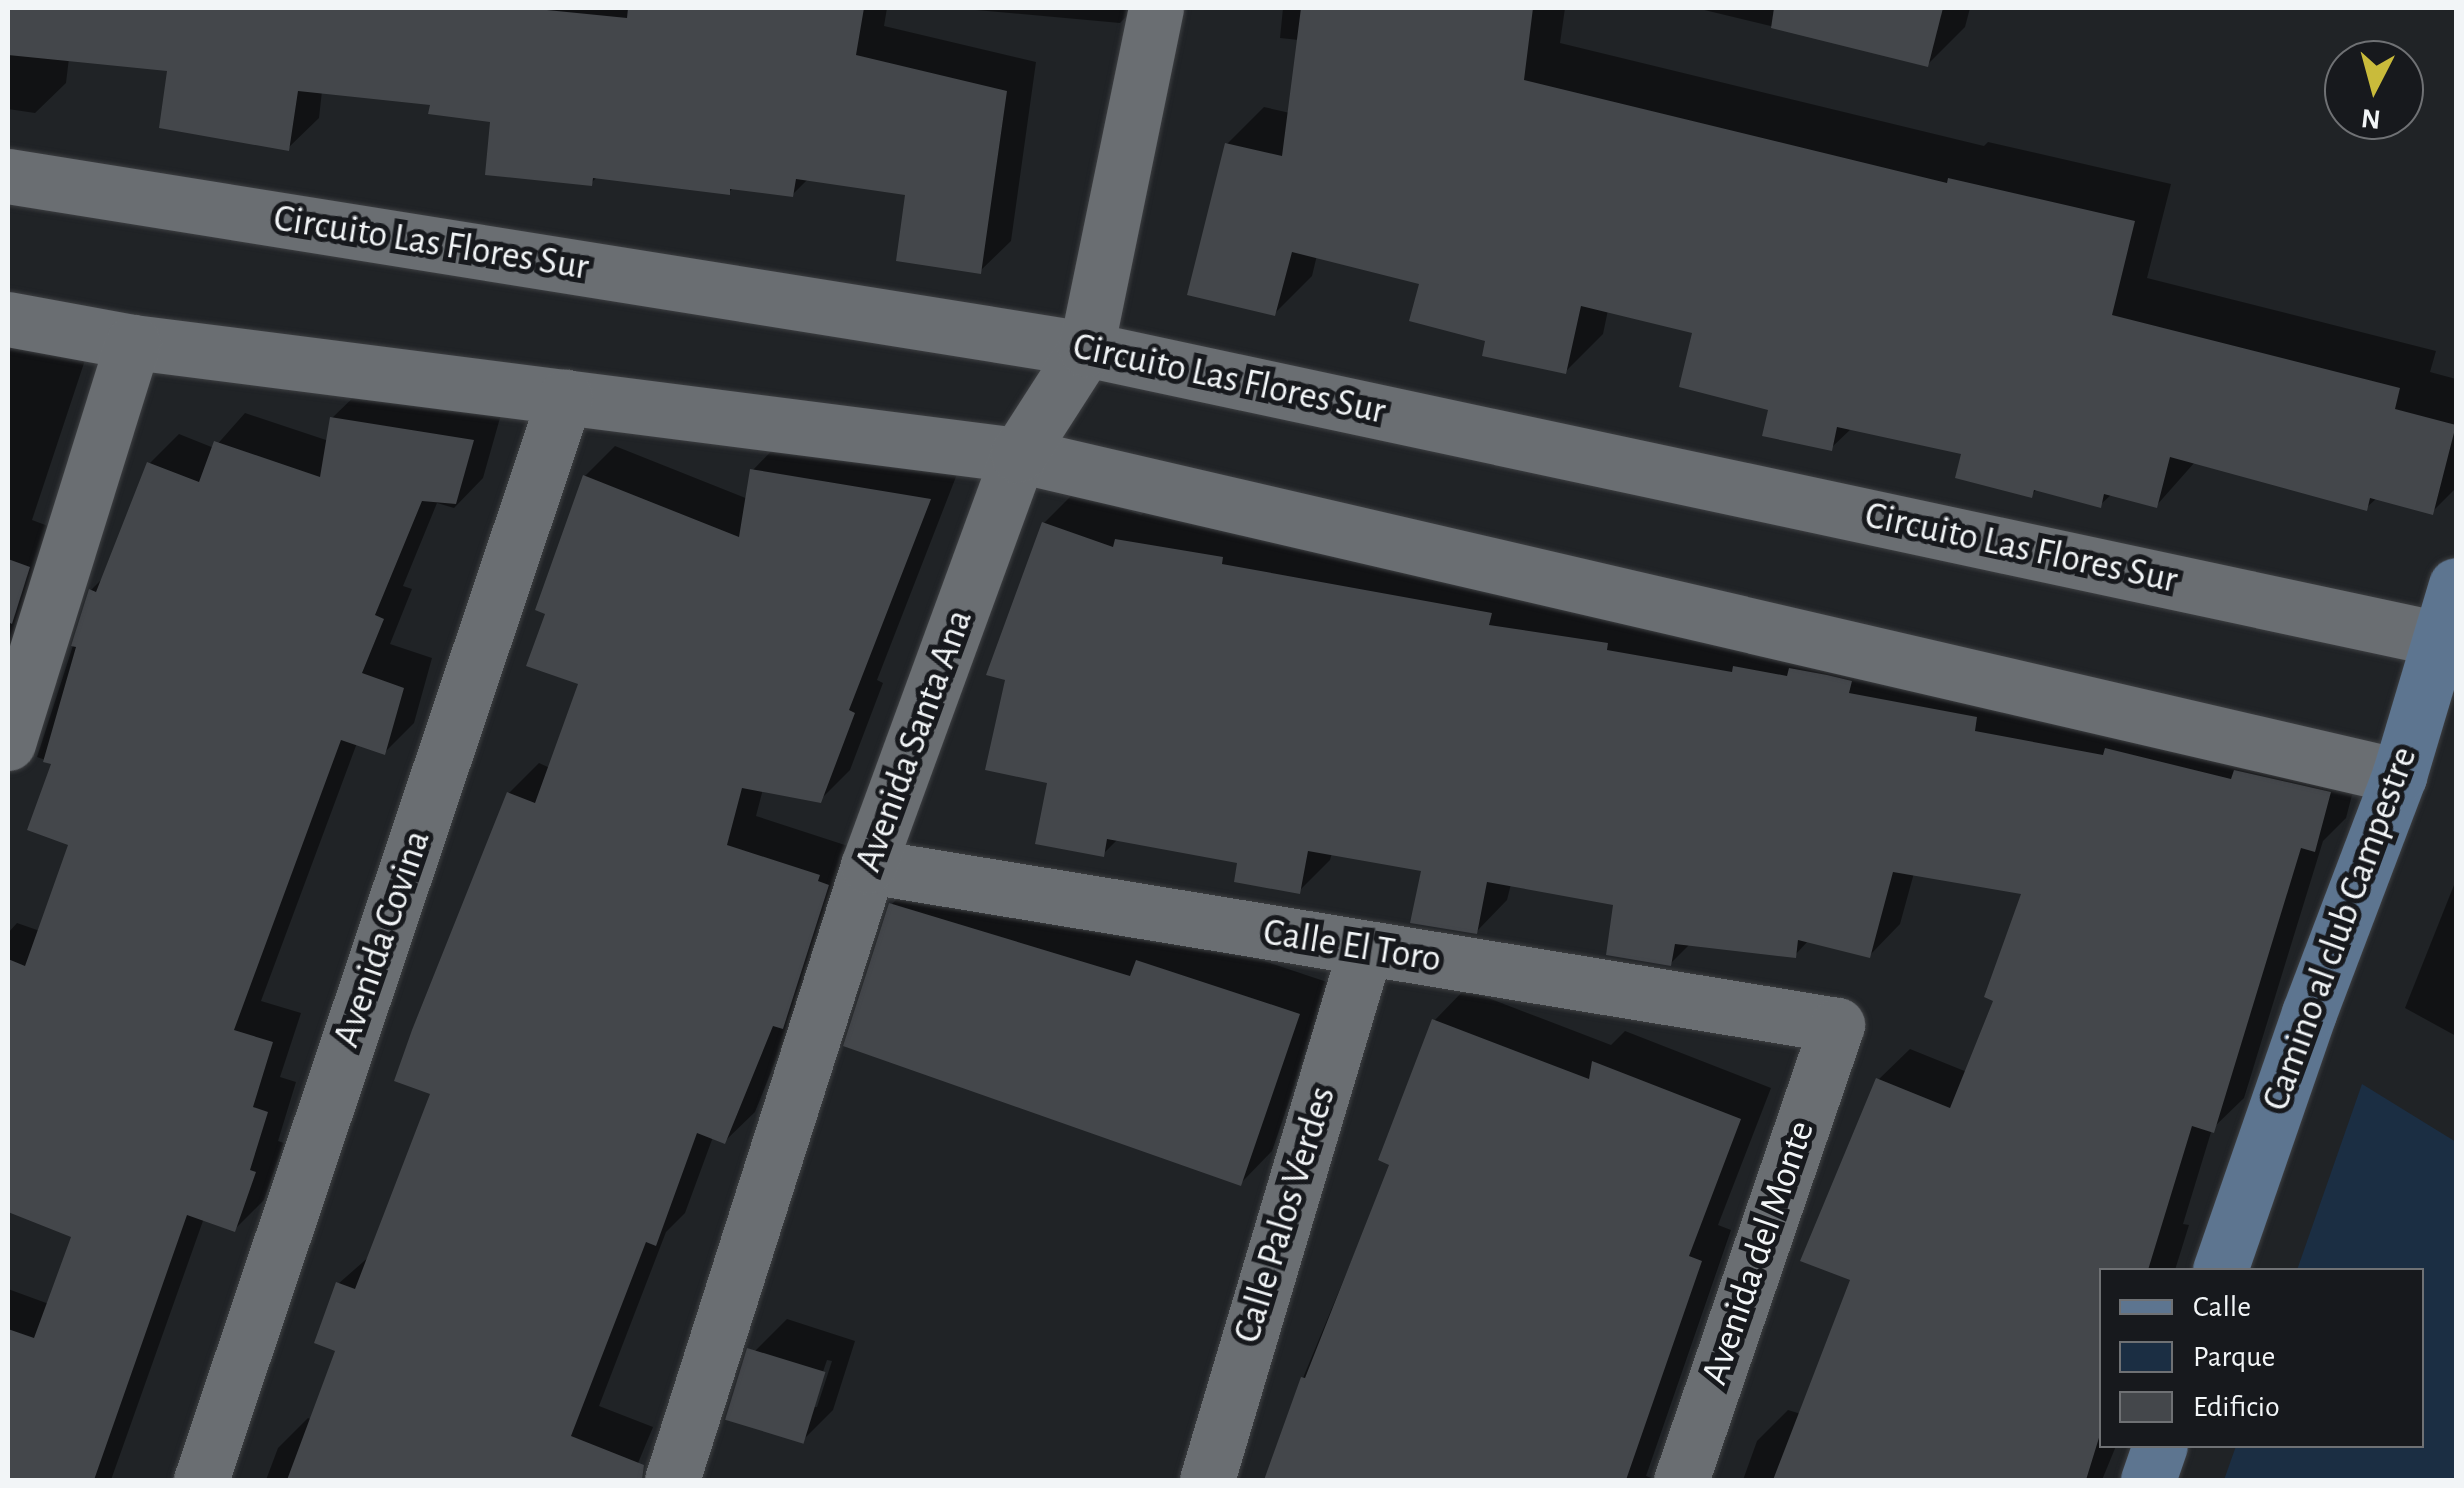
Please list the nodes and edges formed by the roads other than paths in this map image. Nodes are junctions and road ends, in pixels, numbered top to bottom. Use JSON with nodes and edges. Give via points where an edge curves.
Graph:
{"nodes":[{"id":1,"x":1156,"y":8,"type":"edge"},
{"id":2,"x":8,"y":176,"type":"edge"},
{"id":3,"x":8,"y":318,"type":"edge"},
{"id":4,"x":133,"y":342,"type":"junction"},
{"id":5,"x":1086,"y":349,"type":"junction"},
{"id":6,"x":565,"y":397,"type":"junction"},
{"id":7,"x":1018,"y":455,"type":"junction"},
{"id":8,"x":2456,"y":585,"type":"edge"},
{"id":9,"x":2440,"y":638,"type":"junction"},
{"id":10,"x":8,"y":743,"type":"edge"},
{"id":11,"x":2399,"y":776,"type":"junction"},
{"id":12,"x":868,"y":866,"type":"junction"},
{"id":13,"x":1365,"y":950,"type":"junction"},
{"id":14,"x":1837,"y":1025,"type":"joint"},
{"id":15,"x":2221,"y":1268,"type":"edge"},
{"id":16,"x":2159,"y":1448,"type":"edge"},
{"id":17,"x":201,"y":1480,"type":"edge"},
{"id":18,"x":672,"y":1480,"type":"edge"},
{"id":19,"x":1208,"y":1480,"type":"edge"},
{"id":20,"x":1681,"y":1480,"type":"edge"},
{"id":21,"x":2148,"y":1480,"type":"edge"}],
"edges":[{"from":1,"to":5,"type":"street","name":"Avenida Santa Ana"},
{"from":2,"to":5,"type":"street","name":"Circuito Las Flores Sur"},
{"from":3,"to":4,"type":"street"},
{"from":4,"to":6,"type":"street"},
{"from":4,"to":10,"type":"street"},
{"from":5,"to":7,"type":"street","name":"Avenida Santa Ana"},
{"from":5,"to":9,"type":"street","name":"Circuito Las Flores Sur"},
{"from":6,"to":7,"type":"street"},
{"from":6,"to":17,"type":"street","name":"Avenida Covina"},
{"from":7,"to":11,"type":"street"},
{"from":7,"to":12,"type":"street","name":"Avenida Santa Ana"},
{"from":8,"to":9,"type":"main road","name":"Camino al club Campestre"},
{"from":9,"to":11,"type":"main road","name":"Camino al club Campestre"},
{"from":11,"to":15,"type":"main road","name":"Camino al club Campestre"},
{"from":12,"to":13,"type":"street","name":"Calle El Toro"},
{"from":12,"to":18,"type":"street","name":"Avenida Santa Ana"},
{"from":13,"to":14,"type":"street","name":"Calle El Toro"},
{"from":13,"to":19,"type":"street","name":"Calle Palos Verdes"},
{"from":14,"to":20,"type":"street","name":"Avenida del Monte"},
{"from":16,"to":21,"type":"main road"}]}
